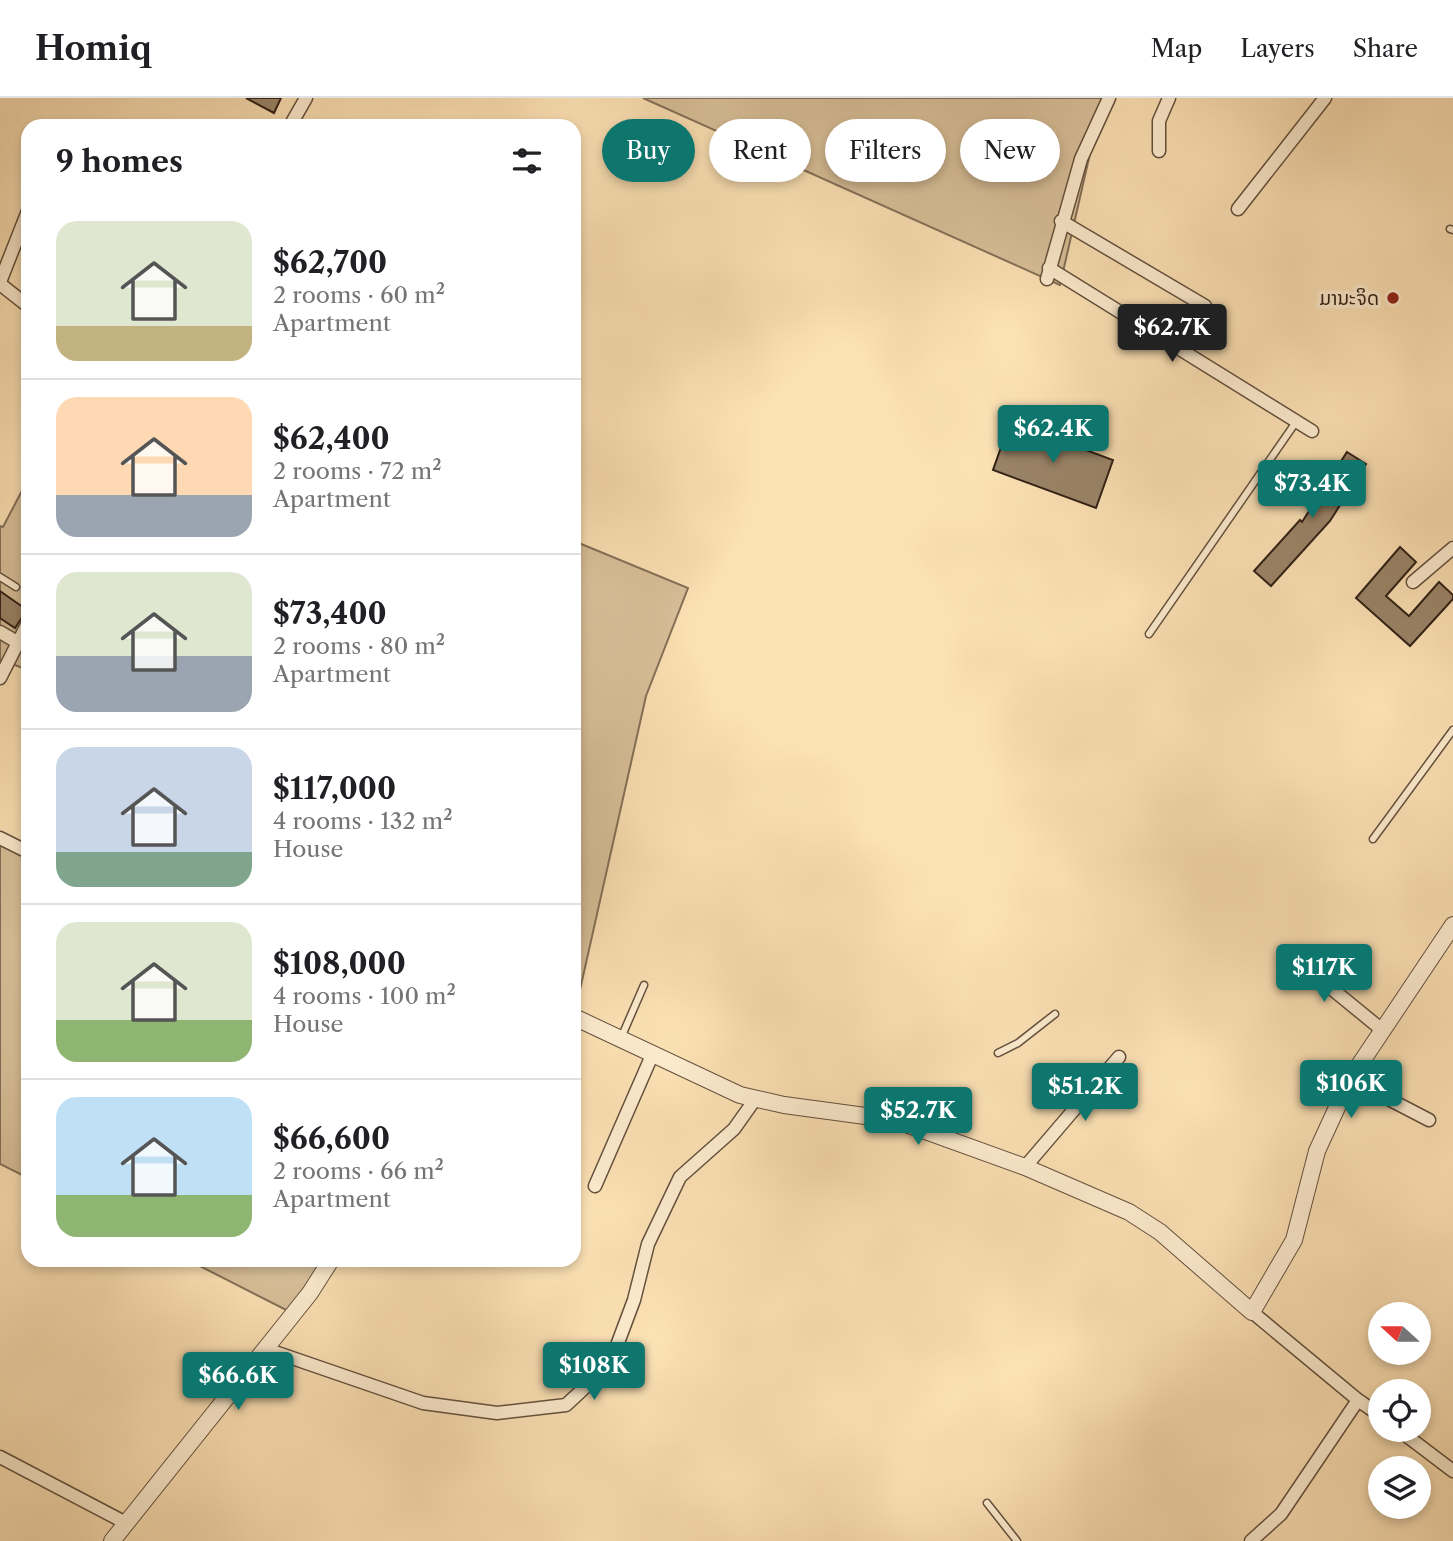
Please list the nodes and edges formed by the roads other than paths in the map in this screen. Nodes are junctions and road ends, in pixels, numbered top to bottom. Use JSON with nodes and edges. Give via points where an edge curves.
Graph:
{"nodes":[{"id":1,"x":306,"y":98,"type":"edge"},
{"id":2,"x":1109,"y":98,"type":"edge"},
{"id":3,"x":1170,"y":98,"type":"edge"},
{"id":4,"x":1325,"y":98,"type":"edge"},
{"id":5,"x":294,"y":119,"type":"edge"},
{"id":6,"x":1159,"y":151,"type":"dead end"},
{"id":7,"x":1238,"y":209,"type":"dead end"},
{"id":8,"x":1061,"y":221,"type":"junction"},
{"id":9,"x":21,"y":229,"type":"edge"},
{"id":10,"x":0,"y":283,"type":"edge"},
{"id":11,"x":21,"y":300,"type":"edge"},
{"id":12,"x":1205,"y":306,"type":"dead end"},
{"id":13,"x":1296,"y":422,"type":"junction"},
{"id":14,"x":1312,"y":431,"type":"dead end"},
{"id":15,"x":1453,"y":548,"type":"edge"},
{"id":16,"x":0,"y":577,"type":"edge"},
{"id":17,"x":1413,"y":582,"type":"dead end"},
{"id":18,"x":16,"y":587,"type":"dead end"},
{"id":19,"x":0,"y":632,"type":"edge"},
{"id":20,"x":1149,"y":634,"type":"dead end"},
{"id":21,"x":21,"y":635,"type":"edge"},
{"id":22,"x":17,"y":642,"type":"junction"},
{"id":23,"x":0,"y":678,"type":"edge"},
{"id":24,"x":1453,"y":730,"type":"edge"},
{"id":25,"x":0,"y":838,"type":"edge"},
{"id":26,"x":1373,"y":839,"type":"dead end"},
{"id":27,"x":21,"y":848,"type":"edge"},
{"id":28,"x":1453,"y":925,"type":"edge"},
{"id":29,"x":1288,"y":953,"type":"dead end"},
{"id":30,"x":644,"y":985,"type":"dead end"},
{"id":31,"x":1055,"y":1014,"type":"dead end"},
{"id":32,"x":581,"y":1020,"type":"edge"},
{"id":33,"x":1381,"y":1029,"type":"junction"},
{"id":34,"x":620,"y":1038,"type":"junction"},
{"id":35,"x":653,"y":1053,"type":"junction"},
{"id":36,"x":998,"y":1053,"type":"dead end"},
{"id":37,"x":1119,"y":1057,"type":"dead end"},
{"id":38,"x":1350,"y":1079,"type":"junction"},
{"id":39,"x":756,"y":1098,"type":"junction"},
{"id":40,"x":1429,"y":1120,"type":"dead end"},
{"id":41,"x":1025,"y":1167,"type":"junction"},
{"id":42,"x":595,"y":1186,"type":"dead end"},
{"id":43,"x":327,"y":1267,"type":"edge"},
{"id":44,"x":1252,"y":1312,"type":"junction"},
{"id":45,"x":266,"y":1349,"type":"junction"},
{"id":46,"x":1358,"y":1400,"type":"junction"},
{"id":47,"x":1368,"y":1407,"type":"edge"},
{"id":48,"x":1415,"y":1442,"type":"edge"},
{"id":49,"x":0,"y":1457,"type":"edge"},
{"id":50,"x":1453,"y":1471,"type":"edge"},
{"id":51,"x":987,"y":1503,"type":"dead end"},
{"id":52,"x":126,"y":1523,"type":"junction"},
{"id":53,"x":112,"y":1541,"type":"edge"},
{"id":54,"x":1017,"y":1541,"type":"edge"},
{"id":55,"x":1251,"y":1541,"type":"edge"}],
"edges":[{"from":1,"to":5,"type":"street"},
{"from":2,"to":8,"type":"street","via":[[1081,159]]},
{"from":3,"to":6,"type":"street","via":[[1159,121]]},
{"from":4,"to":7,"type":"street"},
{"from":8,"to":12,"type":"street"},
{"from":8,"to":13,"type":"street","via":[[1048,274]]},
{"from":9,"to":10,"type":"street"},
{"from":10,"to":11,"type":"street"},
{"from":13,"to":14,"type":"street"},
{"from":13,"to":20,"type":"lane"},
{"from":15,"to":17,"type":"street"},
{"from":16,"to":18,"type":"lane"},
{"from":19,"to":22,"type":"street"},
{"from":21,"to":22,"type":"street"},
{"from":22,"to":23,"type":"street"},
{"from":24,"to":26,"type":"lane"},
{"from":25,"to":27,"type":"street"},
{"from":28,"to":33,"type":"street"},
{"from":29,"to":33,"type":"street"},
{"from":30,"to":34,"type":"lane"},
{"from":31,"to":36,"type":"lane","via":[[1018,1044]]},
{"from":32,"to":34,"type":"street"},
{"from":33,"to":38,"type":"street"},
{"from":34,"to":35,"type":"street"},
{"from":35,"to":39,"type":"street","via":[[740,1095]]},
{"from":35,"to":42,"type":"street"},
{"from":37,"to":41,"type":"street"},
{"from":38,"to":40,"type":"street"},
{"from":38,"to":44,"type":"street","via":[[1317,1151],[1294,1240]]},
{"from":39,"to":41,"type":"street","via":[[895,1120]]},
{"from":39,"to":45,"type":"street","via":[[734,1129],[680,1177],[648,1244],[634,1300],[610,1364],[566,1405],[497,1413],[423,1403]]},
{"from":41,"to":44,"type":"street","via":[[1147,1223]]},
{"from":43,"to":45,"type":"street"},
{"from":44,"to":46,"type":"street"},
{"from":45,"to":52,"type":"street"},
{"from":46,"to":47,"type":"street"},
{"from":46,"to":55,"type":"street","via":[[1281,1514]]},
{"from":48,"to":50,"type":"street"},
{"from":49,"to":52,"type":"street"},
{"from":51,"to":54,"type":"lane"},
{"from":52,"to":53,"type":"street"}]}
